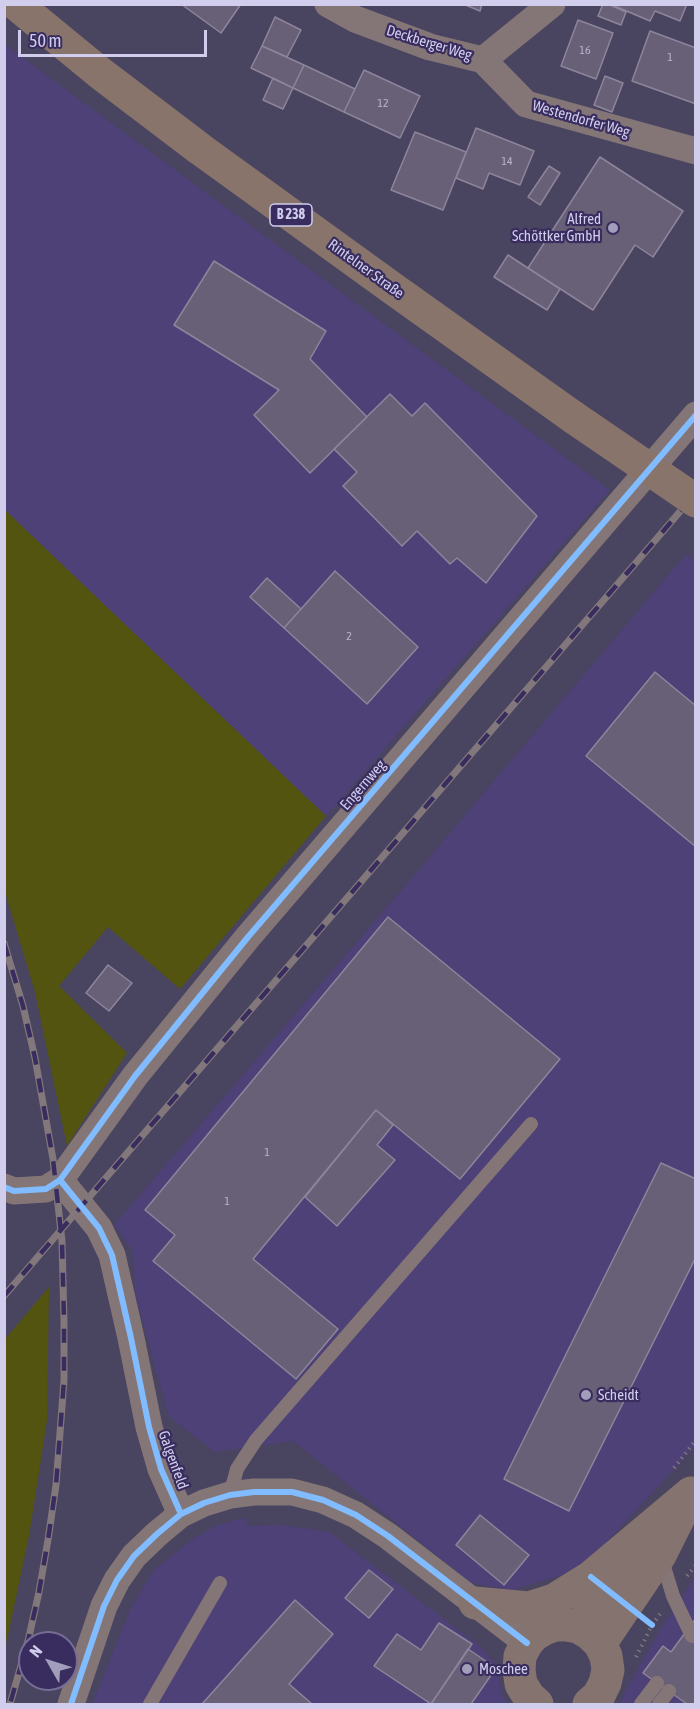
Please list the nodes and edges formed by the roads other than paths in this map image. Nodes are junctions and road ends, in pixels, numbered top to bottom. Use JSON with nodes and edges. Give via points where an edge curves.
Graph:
{"nodes":[{"id":1,"x":16,"y":4,"type":"edge"},
{"id":2,"x":328,"y":4,"type":"edge"},
{"id":3,"x":552,"y":4,"type":"edge"},
{"id":4,"x":483,"y":60,"type":"junction"},
{"id":5,"x":696,"y":151,"type":"edge"},
{"id":6,"x":696,"y":415,"type":"edge"},
{"id":7,"x":696,"y":501,"type":"edge"},
{"id":8,"x":531,"y":1124,"type":"dead end"},
{"id":9,"x":60,"y":1180,"type":"junction"},
{"id":10,"x":4,"y":1187,"type":"edge"},
{"id":11,"x":693,"y":1490,"type":"edge"},
{"id":12,"x":230,"y":1495,"type":"junction"},
{"id":13,"x":181,"y":1514,"type":"junction"},
{"id":14,"x":660,"y":1555,"type":"junction"},
{"id":15,"x":220,"y":1583,"type":"dead end"},
{"id":16,"x":474,"y":1604,"type":"junction"},
{"id":17,"x":589,"y":1636,"type":"junction"},
{"id":18,"x":692,"y":1636,"type":"dead end"},
{"id":19,"x":527,"y":1643,"type":"junction"},
{"id":20,"x":657,"y":1683,"type":"dead end"},
{"id":21,"x":669,"y":1691,"type":"dead end"},
{"id":22,"x":529,"y":1702,"type":"edge"},
{"id":23,"x":71,"y":1704,"type":"edge"},
{"id":24,"x":150,"y":1704,"type":"edge"},
{"id":25,"x":590,"y":1704,"type":"edge"},
{"id":26,"x":641,"y":1704,"type":"edge"},
{"id":27,"x":659,"y":1704,"type":"edge"}],
"edges":[{"from":1,"to":7,"type":"main road","name":"Rintelner Straße","number":"B 238","bridge":true,"via":[[100,73],[382,282]]},
{"from":2,"to":4,"type":"street","name":"Deckberger Weg","via":[[355,19],[430,47]]},
{"from":3,"to":4,"type":"street","name":"Deckberger Weg"},
{"from":4,"to":5,"type":"street","name":"Westendorfer Weg","via":[[526,104]]},
{"from":6,"to":9,"type":"street","name":"Engernweg","via":[[248,937],[135,1076]]},
{"from":8,"to":12,"type":"lane","via":[[256,1440],[237,1469]]},
{"from":9,"to":10,"type":"street","via":[[46,1190],[14,1191]]},
{"from":9,"to":13,"type":"street","name":"Galgenfeld","via":[[99,1228],[112,1255],[149,1427],[161,1469]]},
{"from":11,"to":14,"type":"main road"},
{"from":11,"to":16,"type":"main road","via":[[591,1577],[554,1600],[529,1608]]},
{"from":11,"to":17,"type":"main road"},
{"from":12,"to":13,"type":"street","name":"Galgenfeld"},
{"from":12,"to":16,"type":"street","name":"Galgenfeld","via":[[292,1492],[323,1500],[388,1536]]},
{"from":13,"to":23,"type":"street","via":[[134,1556],[117,1580],[104,1606]]},
{"from":14,"to":17,"type":"main road"},
{"from":14,"to":18,"type":"lane"},
{"from":15,"to":24,"type":"lane"},
{"from":16,"to":19,"type":"street","name":"Galgenfeld"},
{"from":17,"to":19,"type":"main road","via":[[566,1624],[555,1625]]},
{"from":17,"to":25,"type":"main road","via":[[606,1656],[608,1670],[599,1695]]},
{"from":19,"to":22,"type":"main road","via":[[520,1656],[519,1670]]},
{"from":20,"to":26,"type":"lane"},
{"from":21,"to":27,"type":"lane"}]}
